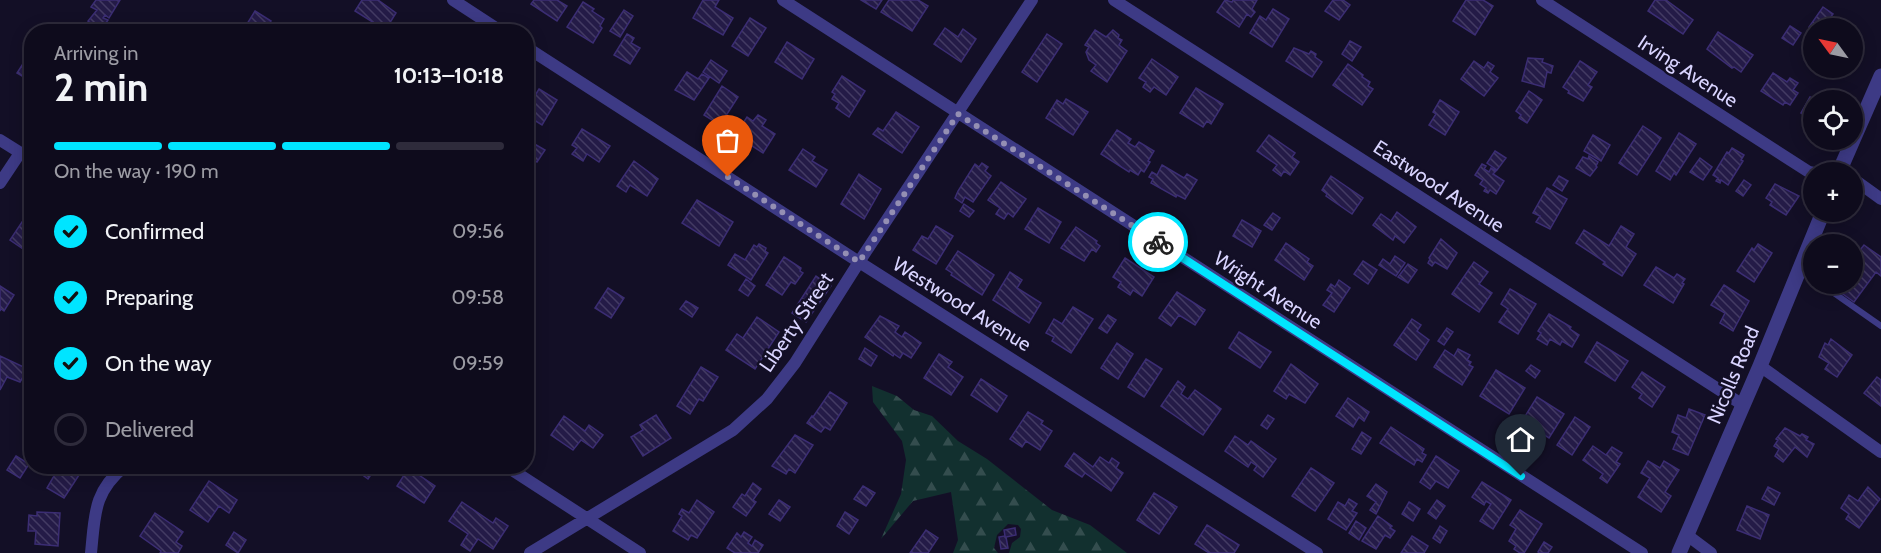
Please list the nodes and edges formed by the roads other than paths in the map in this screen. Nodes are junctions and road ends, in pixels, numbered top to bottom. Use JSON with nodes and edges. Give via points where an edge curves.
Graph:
{"nodes":[{"id":1,"x":453,"y":0,"type":"edge"},
{"id":2,"x":783,"y":0,"type":"edge"},
{"id":3,"x":1032,"y":0,"type":"edge"},
{"id":4,"x":1114,"y":0,"type":"edge"},
{"id":5,"x":1542,"y":0,"type":"edge"},
{"id":6,"x":490,"y":24,"type":"edge"},
{"id":7,"x":534,"y":52,"type":"edge"},
{"id":8,"x":1881,"y":76,"type":"edge"},
{"id":9,"x":958,"y":114,"type":"junction"},
{"id":10,"x":0,"y":140,"type":"edge"},
{"id":11,"x":24,"y":155,"type":"edge"},
{"id":12,"x":24,"y":161,"type":"edge"},
{"id":13,"x":1843,"y":162,"type":"edge"},
{"id":14,"x":1803,"y":167,"type":"edge"},
{"id":15,"x":0,"y":183,"type":"edge"},
{"id":16,"x":1863,"y":186,"type":"edge"},
{"id":17,"x":1881,"y":199,"type":"edge"},
{"id":18,"x":1819,"y":222,"type":"edge"},
{"id":19,"x":859,"y":262,"type":"junction"},
{"id":20,"x":1800,"y":268,"type":"junction"},
{"id":21,"x":1803,"y":270,"type":"edge"},
{"id":22,"x":1835,"y":294,"type":"edge"},
{"id":23,"x":1881,"y":326,"type":"edge"},
{"id":24,"x":1761,"y":366,"type":"junction"},
{"id":25,"x":1743,"y":405,"type":"junction"},
{"id":26,"x":1881,"y":452,"type":"edge"},
{"id":27,"x":117,"y":474,"type":"edge"},
{"id":28,"x":518,"y":474,"type":"edge"},
{"id":29,"x":587,"y":519,"type":"junction"},
{"id":30,"x":1686,"y":535,"type":"junction"},
{"id":31,"x":91,"y":553,"type":"edge"},
{"id":32,"x":530,"y":553,"type":"edge"},
{"id":33,"x":640,"y":553,"type":"edge"},
{"id":34,"x":1317,"y":553,"type":"edge"},
{"id":35,"x":1642,"y":553,"type":"edge"},
{"id":36,"x":1679,"y":553,"type":"edge"},
{"id":37,"x":1711,"y":553,"type":"edge"}],
"edges":[{"from":1,"to":6,"type":"street"},
{"from":2,"to":9,"type":"street","name":"Wright Avenue"},
{"from":3,"to":9,"type":"street","name":"Liberty Street"},
{"from":4,"to":25,"type":"street","name":"Eastwood Avenue"},
{"from":5,"to":14,"type":"street","name":"Irving Avenue"},
{"from":7,"to":19,"type":"street","name":"Westwood Avenue"},
{"from":8,"to":13,"type":"street"},
{"from":9,"to":19,"type":"street","name":"Liberty Street"},
{"from":9,"to":35,"type":"street","name":"Wright Avenue"},
{"from":10,"to":11,"type":"street"},
{"from":12,"to":15,"type":"street"},
{"from":16,"to":17,"type":"street"},
{"from":18,"to":20,"type":"street","name":"Nicolls Road"},
{"from":19,"to":29,"type":"street","name":"Liberty Street","via":[[795,363],[767,399],[733,430]]},
{"from":19,"to":34,"type":"street","name":"Westwood Avenue"},
{"from":20,"to":21,"type":"lane"},
{"from":20,"to":24,"type":"street","name":"Nicolls Road"},
{"from":22,"to":23,"type":"lane"},
{"from":24,"to":25,"type":"street","name":"Nicolls Road"},
{"from":24,"to":26,"type":"street"},
{"from":25,"to":30,"type":"street","name":"Nicolls Road"},
{"from":27,"to":31,"type":"street","via":[[95,507]]},
{"from":28,"to":29,"type":"street"},
{"from":29,"to":32,"type":"street","name":"Liberty Street"},
{"from":29,"to":33,"type":"street"},
{"from":30,"to":36,"type":"street","name":"Nicolls Road"},
{"from":30,"to":37,"type":"street"}]}
